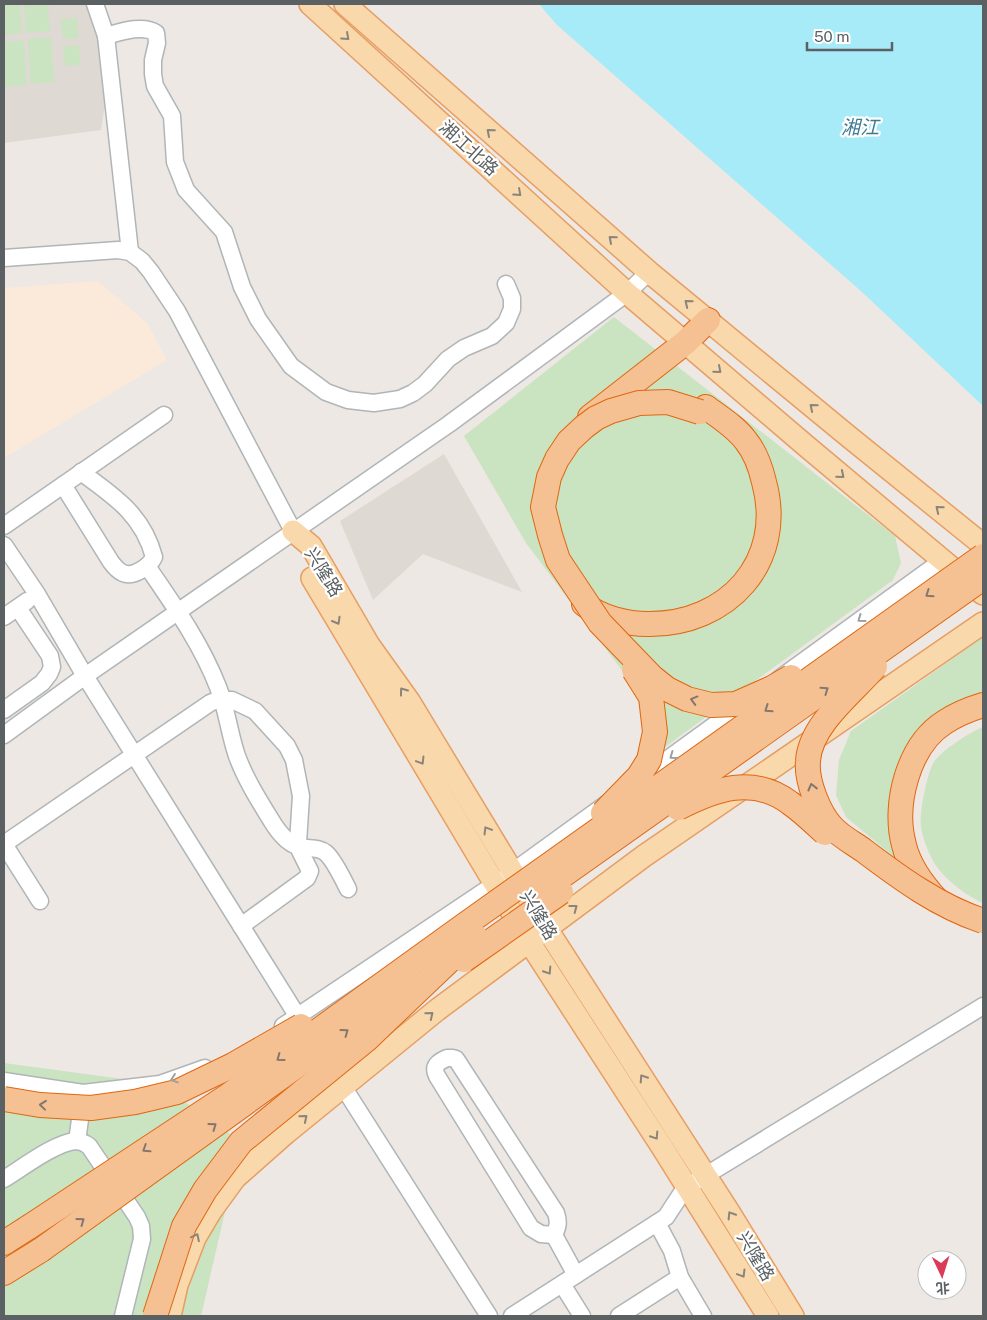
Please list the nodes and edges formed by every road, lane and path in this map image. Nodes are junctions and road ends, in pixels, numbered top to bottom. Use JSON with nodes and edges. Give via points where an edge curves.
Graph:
{"nodes":[{"id":1,"x":95,"y":4,"type":"edge"},
{"id":2,"x":310,"y":4,"type":"edge"},
{"id":3,"x":346,"y":4,"type":"edge"},
{"id":4,"x":106,"y":36,"type":"junction"},
{"id":5,"x":130,"y":252,"type":"junction"},
{"id":6,"x":4,"y":258,"type":"edge"},
{"id":7,"x":649,"y":272,"type":"junction"},
{"id":8,"x":506,"y":284,"type":"dead end"},
{"id":9,"x":627,"y":293,"type":"junction"},
{"id":10,"x":711,"y":322,"type":"junction"},
{"id":11,"x":691,"y":346,"type":"junction"},
{"id":12,"x":164,"y":415,"type":"dead end"},
{"id":13,"x":581,"y":428,"type":"junction"},
{"id":14,"x":81,"y":472,"type":"junction"},
{"id":15,"x":63,"y":484,"type":"junction"},
{"id":16,"x":4,"y":526,"type":"edge"},
{"id":17,"x":293,"y":531,"type":"junction"},
{"id":18,"x":4,"y":545,"type":"edge"},
{"id":19,"x":981,"y":547,"type":"edge"},
{"id":20,"x":943,"y":560,"type":"junction"},
{"id":21,"x":147,"y":566,"type":"junction"},
{"id":22,"x":983,"y":578,"type":"edge"},
{"id":23,"x":37,"y":594,"type":"junction"},
{"id":24,"x":983,"y":594,"type":"edge"},
{"id":25,"x":18,"y":608,"type":"junction"},
{"id":26,"x":178,"y":612,"type":"junction"},
{"id":27,"x":4,"y":617,"type":"edge"},
{"id":28,"x":983,"y":623,"type":"edge"},
{"id":29,"x":881,"y":629,"type":"junction"},
{"id":30,"x":905,"y":633,"type":"junction"},
{"id":31,"x":85,"y":676,"type":"junction"},
{"id":32,"x":223,"y":699,"type":"junction"},
{"id":33,"x":983,"y":706,"type":"edge"},
{"id":34,"x":4,"y":710,"type":"edge"},
{"id":35,"x":983,"y":711,"type":"edge"},
{"id":36,"x":4,"y":735,"type":"edge"},
{"id":37,"x":136,"y":754,"type":"junction"},
{"id":38,"x":680,"y":807,"type":"junction"},
{"id":39,"x":603,"y":814,"type":"junction"},
{"id":40,"x":614,"y":840,"type":"junction"},
{"id":41,"x":4,"y":844,"type":"edge"},
{"id":42,"x":907,"y":844,"type":"junction"},
{"id":43,"x":299,"y":847,"type":"junction"},
{"id":44,"x":554,"y":862,"type":"junction"},
{"id":45,"x":513,"y":872,"type":"junction"},
{"id":46,"x":495,"y":884,"type":"junction"},
{"id":47,"x":348,"y":888,"type":"dead end"},
{"id":48,"x":40,"y":901,"type":"dead end"},
{"id":49,"x":983,"y":913,"type":"edge"},
{"id":50,"x":983,"y":921,"type":"edge"},
{"id":51,"x":241,"y":926,"type":"junction"},
{"id":52,"x":547,"y":928,"type":"junction"},
{"id":53,"x":983,"y":929,"type":"edge"},
{"id":54,"x":470,"y":930,"type":"junction"},
{"id":55,"x":529,"y":941,"type":"junction"},
{"id":56,"x":983,"y":1006,"type":"edge"},
{"id":57,"x":292,"y":1026,"type":"junction"},
{"id":58,"x":366,"y":1040,"type":"junction"},
{"id":59,"x":4,"y":1081,"type":"edge"},
{"id":60,"x":343,"y":1086,"type":"junction"},
{"id":61,"x":83,"y":1093,"type":"junction"},
{"id":62,"x":4,"y":1099,"type":"edge"},
{"id":63,"x":77,"y":1141,"type":"junction"},
{"id":64,"x":706,"y":1175,"type":"junction"},
{"id":65,"x":4,"y":1179,"type":"edge"},
{"id":66,"x":686,"y":1188,"type":"junction"},
{"id":67,"x":657,"y":1223,"type":"junction"},
{"id":68,"x":554,"y":1235,"type":"junction"},
{"id":69,"x":4,"y":1243,"type":"edge"},
{"id":70,"x":4,"y":1273,"type":"edge"},
{"id":71,"x":576,"y":1275,"type":"junction"},
{"id":72,"x":680,"y":1277,"type":"junction"},
{"id":73,"x":562,"y":1284,"type":"junction"},
{"id":74,"x":123,"y":1316,"type":"edge"},
{"id":75,"x":155,"y":1316,"type":"edge"},
{"id":76,"x":170,"y":1316,"type":"edge"},
{"id":77,"x":489,"y":1316,"type":"edge"},
{"id":78,"x":512,"y":1316,"type":"edge"},
{"id":79,"x":582,"y":1316,"type":"edge"},
{"id":80,"x":619,"y":1316,"type":"edge"},
{"id":81,"x":703,"y":1316,"type":"edge"},
{"id":82,"x":768,"y":1316,"type":"edge"},
{"id":83,"x":793,"y":1316,"type":"edge"}],
"edges":[{"from":1,"to":4,"type":"street"},
{"from":2,"to":9,"type":"main road","name":"湘江北路","one_way":true},
{"from":7,"to":3,"type":"main road","name":"湘江北路","one_way":true},
{"from":4,"to":5,"type":"street"},
{"from":4,"to":8,"type":"street","via":[[143,30],[156,34],[155,86],[172,116],[175,162],[186,190],[224,232],[242,287],[258,319],[291,366],[326,392],[348,400],[374,403],[413,392],[448,359],[492,336],[506,323],[512,309],[512,298]]},
{"from":5,"to":6,"type":"street","via":[[96,251]]},
{"from":5,"to":17,"type":"street","via":[[151,272],[177,311]]},
{"from":7,"to":9,"type":"street"},
{"from":10,"to":7,"type":"main road","name":"湘江北路","one_way":true},
{"from":9,"to":11,"type":"main road","name":"湘江北路"},
{"from":9,"to":17,"type":"street","via":[[449,424]]},
{"from":10,"to":11,"type":"highway"},
{"from":19,"to":10,"type":"main road","name":"湘江北路","one_way":true},
{"from":11,"to":13,"type":"highway"},
{"from":11,"to":20,"type":"main road","name":"湘江北路","one_way":true},
{"from":12,"to":14,"type":"street"},
{"from":29,"to":13,"type":"highway","one_way":true,"bridge":true,"via":[[736,704],[712,705],[667,690],[600,623],[558,560],[543,507],[556,459],[569,441],[584,427],[596,418],[639,403],[668,402],[700,412],[733,437],[746,453],[759,485],[763,498],[758,548],[746,570],[731,587],[710,603],[689,613],[660,618],[622,612],[592,596],[575,582],[562,562],[555,540],[550,507],[552,485],[561,462],[573,443]]},
{"from":13,"to":39,"type":"highway","bridge":true,"via":[[558,448],[549,464],[537,507],[549,557],[586,606],[613,619],[637,624],[660,624],[697,617],[726,602],[747,579],[765,543],[770,519],[761,471],[746,441],[706,407],[680,397],[641,394],[601,406],[561,434],[544,461],[532,504],[538,546],[560,590],[576,613],[637,673],[651,697],[655,732],[649,760],[639,776]]},
{"from":14,"to":15,"type":"street"},
{"from":14,"to":21,"type":"street","via":[[104,487],[135,517],[154,557]]},
{"from":15,"to":16,"type":"street"},
{"from":15,"to":21,"type":"street","via":[[118,570],[133,574]]},
{"from":17,"to":26,"type":"street"},
{"from":45,"to":17,"type":"main road","name":"兴隆路","one_way":true,"via":[[410,701],[369,645],[310,546]]},
{"from":17,"to":46,"type":"main road","name":"兴隆路","one_way":true,"via":[[299,555]]},
{"from":18,"to":23,"type":"street"},
{"from":19,"to":29,"type":"highway","one_way":true,"bridge":true},
{"from":20,"to":24,"type":"main road","name":"湘江北路"},
{"from":20,"to":45,"type":"street","one_way":true},
{"from":21,"to":26,"type":"street"},
{"from":22,"to":30,"type":"highway","bridge":true},
{"from":23,"to":25,"type":"street"},
{"from":23,"to":31,"type":"street"},
{"from":25,"to":27,"type":"street"},
{"from":25,"to":34,"type":"street","via":[[50,656],[52,667],[42,683]]},
{"from":26,"to":31,"type":"street"},
{"from":26,"to":32,"type":"street"},
{"from":52,"to":28,"type":"main road","one_way":true,"via":[[644,856]]},
{"from":29,"to":44,"type":"highway","one_way":true,"bridge":true},
{"from":40,"to":30,"type":"highway","one_way":true,"bridge":true},
{"from":50,"to":30,"type":"highway","one_way":true,"bridge":true,"via":[[923,893],[833,828],[818,805],[811,784],[808,761],[825,719]]},
{"from":31,"to":36,"type":"street"},
{"from":31,"to":37,"type":"street"},
{"from":32,"to":37,"type":"street","via":[[210,703]]},
{"from":32,"to":43,"type":"street","via":[[244,773],[272,822],[284,837]]},
{"from":32,"to":43,"type":"street","via":[[255,711],[287,746],[294,760],[301,796]]},
{"from":33,"to":42,"type":"highway","via":[[964,711],[944,722],[926,738],[908,769],[900,817]]},
{"from":35,"to":42,"type":"highway","via":[[953,727],[930,746],[917,766],[908,800]]},
{"from":37,"to":41,"type":"street"},
{"from":37,"to":51,"type":"street"},
{"from":38,"to":40,"type":"highway","bridge":true},
{"from":38,"to":53,"type":"highway","bridge":true,"via":[[725,788],[753,786],[769,792],[789,801],[860,861],[915,899]]},
{"from":38,"to":58,"type":"highway","bridge":true,"via":[[465,959]]},
{"from":39,"to":44,"type":"highway","bridge":true},
{"from":39,"to":57,"type":"highway","bridge":true},
{"from":40,"to":54,"type":"highway","bridge":true},
{"from":41,"to":48,"type":"street"},
{"from":42,"to":49,"type":"highway","via":[[934,886],[957,903]]},
{"from":42,"to":50,"type":"highway","via":[[916,873],[941,904]]},
{"from":43,"to":47,"type":"street","via":[[318,849],[328,855]]},
{"from":43,"to":51,"type":"street","via":[[308,864],[309,876]]},
{"from":44,"to":54,"type":"highway","bridge":true},
{"from":45,"to":46,"type":"street"},
{"from":45,"to":52,"type":"main road","name":"兴隆路"},
{"from":46,"to":55,"type":"main road","name":"兴隆路"},
{"from":46,"to":57,"type":"street"},
{"from":51,"to":57,"type":"street"},
{"from":52,"to":55,"type":"main road"},
{"from":64,"to":52,"type":"main road","name":"兴隆路","one_way":true},
{"from":54,"to":57,"type":"highway","bridge":true},
{"from":54,"to":58,"type":"highway","bridge":true},
{"from":54,"to":69,"type":"highway","one_way":true,"bridge":true,"via":[[229,1095]]},
{"from":70,"to":54,"type":"highway","one_way":true,"bridge":true,"via":[[41,1250],[371,1013]]},
{"from":60,"to":55,"type":"main road","one_way":true,"via":[[436,1010]]},
{"from":55,"to":66,"type":"main road","name":"兴隆路","one_way":true},
{"from":56,"to":64,"type":"street"},
{"from":57,"to":60,"type":"street"},
{"from":57,"to":61,"type":"street","one_way":true,"via":[[214,1065],[160,1084]]},
{"from":57,"to":62,"type":"highway","one_way":true,"bridge":true,"via":[[233,1065],[177,1092],[91,1108]]},
{"from":58,"to":75,"type":"highway","bridge":true,"via":[[240,1142],[184,1226]]},
{"from":59,"to":61,"type":"street"},
{"from":76,"to":60,"type":"main road","one_way":true,"via":[[177,1285],[196,1238],[235,1178]]},
{"from":60,"to":77,"type":"street"},
{"from":61,"to":63,"type":"street"},
{"from":63,"to":65,"type":"street","via":[[56,1148]]},
{"from":63,"to":74,"type":"street","via":[[84,1142],[92,1151],[141,1226],[142,1239]]},
{"from":64,"to":66,"type":"street"},
{"from":83,"to":64,"type":"main road","name":"兴隆路","one_way":true},
{"from":66,"to":67,"type":"street","via":[[666,1217]]},
{"from":66,"to":82,"type":"main road","name":"兴隆路","one_way":true},
{"from":67,"to":71,"type":"street"},
{"from":67,"to":72,"type":"street","via":[[672,1251]]},
{"from":68,"to":68,"type":"street","via":[[558,1228],[556,1213],[456,1059],[439,1061],[435,1066],[437,1076],[531,1228],[541,1234]]},
{"from":68,"to":71,"type":"street"},
{"from":71,"to":73,"type":"street"},
{"from":72,"to":80,"type":"street"},
{"from":72,"to":81,"type":"street"},
{"from":73,"to":78,"type":"street"},
{"from":73,"to":79,"type":"street"}]}
